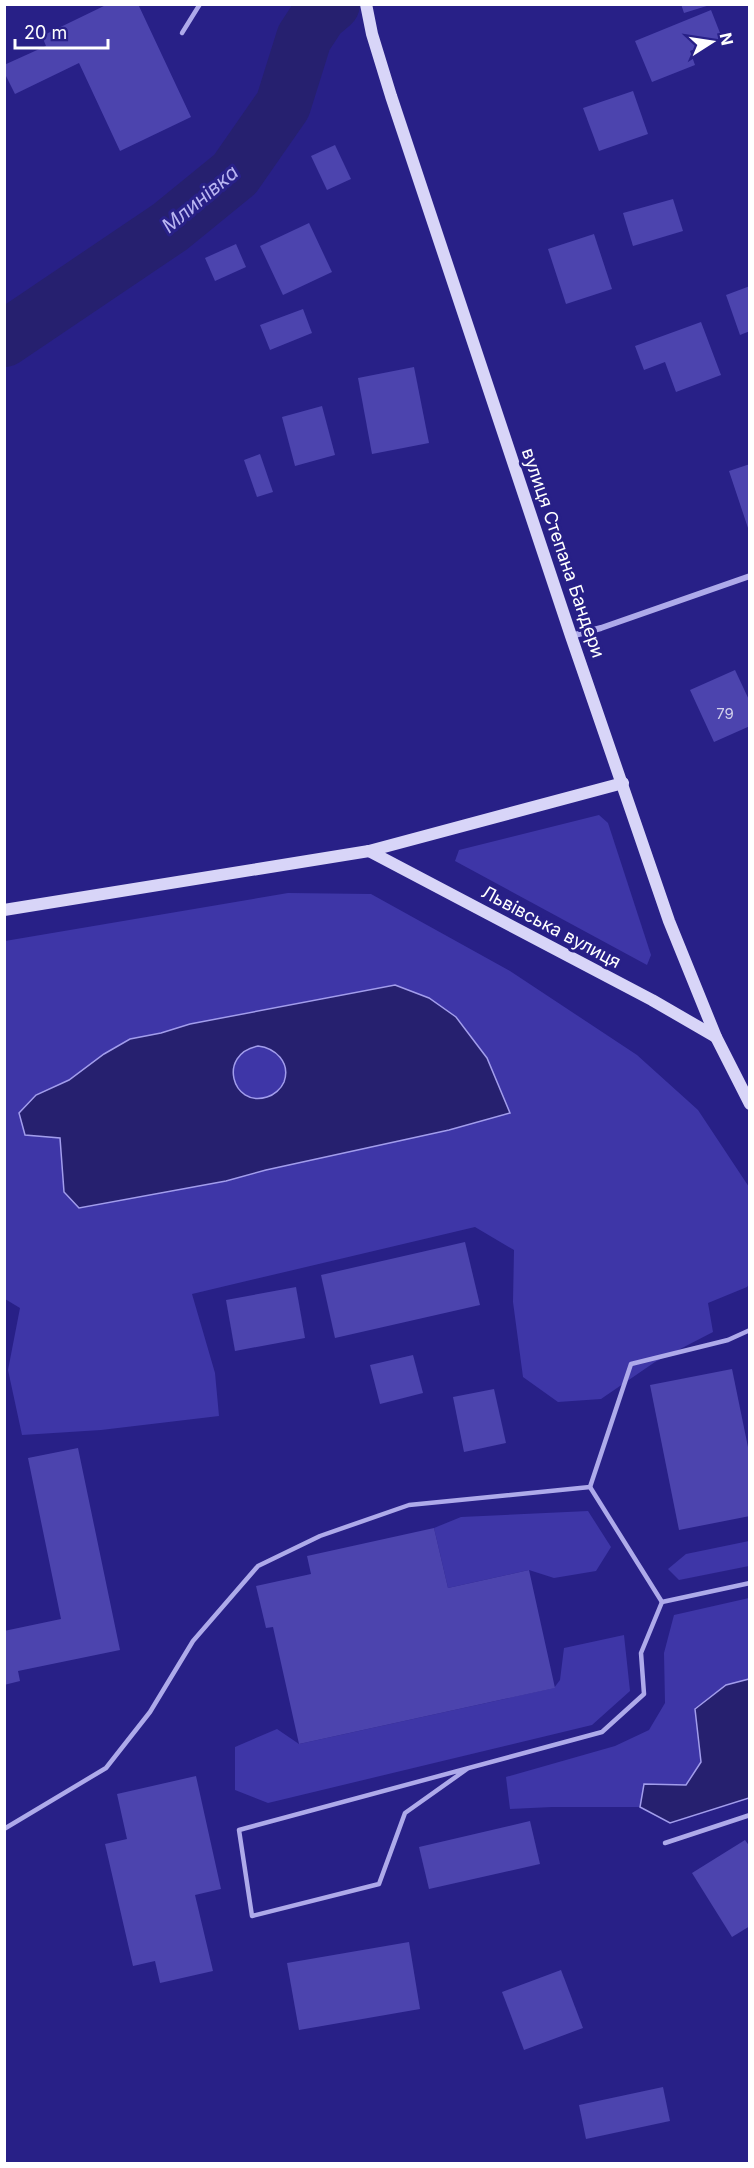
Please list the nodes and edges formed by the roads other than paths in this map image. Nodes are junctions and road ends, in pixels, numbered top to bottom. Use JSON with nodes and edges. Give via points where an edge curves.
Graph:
{"nodes":[{"id":1,"x":200,"y":4,"type":"edge"},
{"id":2,"x":366,"y":4,"type":"edge"},
{"id":3,"x":182,"y":33,"type":"dead end"},
{"id":4,"x":750,"y":576,"type":"edge"},
{"id":5,"x":571,"y":636,"type":"junction"},
{"id":6,"x":623,"y":783,"type":"junction"},
{"id":7,"x":369,"y":851,"type":"junction"},
{"id":8,"x":4,"y":910,"type":"edge"},
{"id":9,"x":716,"y":1037,"type":"junction"},
{"id":10,"x":750,"y":1104,"type":"edge"},
{"id":11,"x":750,"y":1330,"type":"edge"},
{"id":12,"x":590,"y":1487,"type":"junction"},
{"id":13,"x":750,"y":1583,"type":"edge"},
{"id":14,"x":662,"y":1602,"type":"junction"},
{"id":15,"x":467,"y":1768,"type":"dead end"},
{"id":16,"x":750,"y":1815,"type":"edge"},
{"id":17,"x":4,"y":1829,"type":"edge"},
{"id":18,"x":665,"y":1843,"type":"dead end"}],
"edges":[{"from":1,"to":3,"type":"lane"},
{"from":2,"to":5,"type":"main road","name":"вулиця Степана Бандери","via":[[391,96]]},
{"from":4,"to":5,"type":"street"},
{"from":5,"to":6,"type":"main road","name":"вулиця Степана Бандери"},
{"from":6,"to":7,"type":"main road"},
{"from":6,"to":9,"type":"main road","name":"вулиця Степана Бандери","via":[[669,921]]},
{"from":7,"to":8,"type":"main road"},
{"from":7,"to":9,"type":"main road","name":"Львівська вулиця"},
{"from":9,"to":10,"type":"main road","name":"вулиця Степана Бандери"},
{"from":11,"to":12,"type":"lane","via":[[728,1340],[631,1364]]},
{"from":12,"to":14,"type":"lane"},
{"from":12,"to":17,"type":"lane","via":[[409,1504],[320,1536],[258,1566],[193,1641],[150,1712],[106,1768]]},
{"from":13,"to":14,"type":"lane"},
{"from":14,"to":15,"type":"lane","via":[[641,1653],[644,1694],[602,1732],[511,1757],[466,1769],[420,1781],[239,1830],[252,1916],[379,1884],[405,1813],[414,1807],[431,1794],[458,1775]]},
{"from":16,"to":18,"type":"lane"}]}
